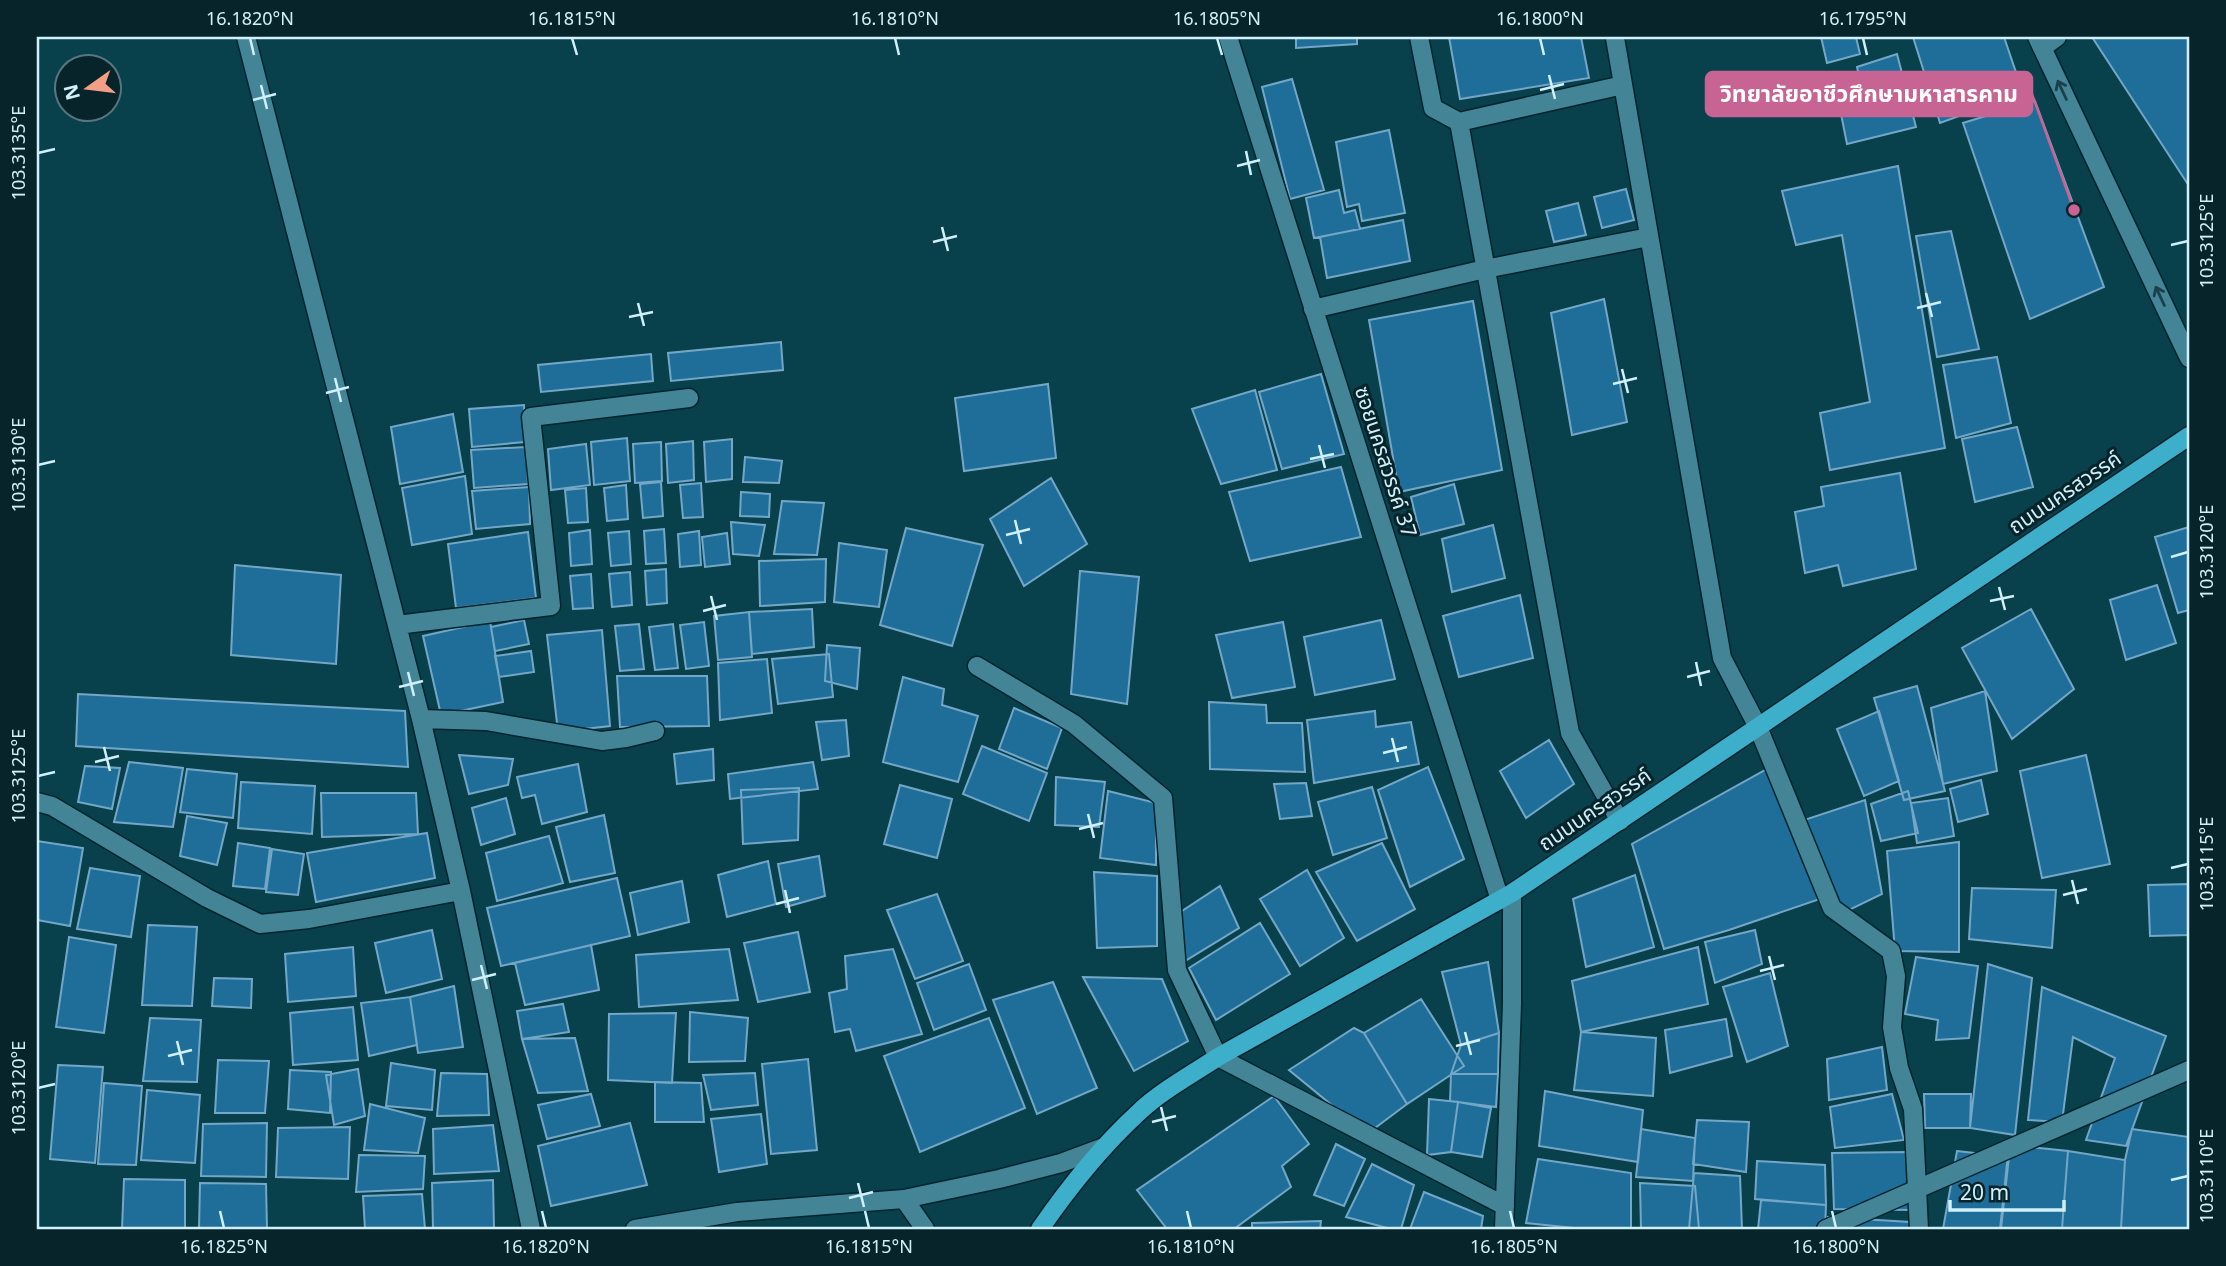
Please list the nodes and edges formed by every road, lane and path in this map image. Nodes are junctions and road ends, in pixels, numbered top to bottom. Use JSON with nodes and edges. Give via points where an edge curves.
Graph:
{"nodes":[{"id":1,"x":246,"y":37,"type":"edge"},
{"id":2,"x":1228,"y":37,"type":"edge"},
{"id":3,"x":1419,"y":37,"type":"edge"},
{"id":4,"x":2057,"y":37,"type":"edge"},
{"id":5,"x":1615,"y":38,"type":"edge"},
{"id":6,"x":2040,"y":42,"type":"edge"},
{"id":7,"x":1623,"y":85,"type":"junction"},
{"id":8,"x":1459,"y":122,"type":"junction"},
{"id":9,"x":1650,"y":237,"type":"junction"},
{"id":10,"x":1485,"y":269,"type":"junction"},
{"id":11,"x":1313,"y":309,"type":"junction"},
{"id":12,"x":2189,"y":358,"type":"edge"},
{"id":13,"x":689,"y":398,"type":"dead end"},
{"id":14,"x":2189,"y":436,"type":"edge"},
{"id":15,"x":397,"y":625,"type":"junction"},
{"id":16,"x":976,"y":666,"type":"dead end"},
{"id":17,"x":421,"y":719,"type":"junction"},
{"id":18,"x":1758,"y":727,"type":"junction"},
{"id":19,"x":655,"y":731,"type":"dead end"},
{"id":20,"x":37,"y":802,"type":"edge"},
{"id":21,"x":1620,"y":821,"type":"junction"},
{"id":22,"x":461,"y":891,"type":"junction"},
{"id":23,"x":1506,"y":897,"type":"junction"},
{"id":24,"x":1218,"y":1056,"type":"junction"},
{"id":25,"x":2189,"y":1070,"type":"edge"},
{"id":26,"x":1104,"y":1147,"type":"junction"},
{"id":27,"x":904,"y":1199,"type":"junction"},
{"id":28,"x":1505,"y":1206,"type":"junction"},
{"id":29,"x":531,"y":1229,"type":"edge"},
{"id":30,"x":635,"y":1229,"type":"edge"},
{"id":31,"x":925,"y":1229,"type":"edge"},
{"id":32,"x":1040,"y":1229,"type":"edge"},
{"id":33,"x":1504,"y":1229,"type":"edge"},
{"id":34,"x":1826,"y":1229,"type":"edge"},
{"id":35,"x":1919,"y":1229,"type":"edge"}],
"edges":[{"from":1,"to":15,"type":"street"},
{"from":2,"to":11,"type":"street","name":"ซอยนครสวรรค์ 37"},
{"from":3,"to":8,"type":"street","via":[[1433,108]]},
{"from":4,"to":6,"type":"street"},
{"from":5,"to":7,"type":"street"},
{"from":12,"to":6,"type":"street","one_way":true},
{"from":7,"to":8,"type":"street"},
{"from":7,"to":9,"type":"street"},
{"from":8,"to":10,"type":"street"},
{"from":9,"to":10,"type":"street"},
{"from":9,"to":18,"type":"street","via":[[1722,659]]},
{"from":10,"to":11,"type":"street"},
{"from":10,"to":21,"type":"street","via":[[1570,733]]},
{"from":11,"to":23,"type":"street","name":"ซอยนครสวรรค์ 37"},
{"from":13,"to":15,"type":"street","via":[[531,417],[551,606]]},
{"from":14,"to":18,"type":"main road","name":"ถนนนครสวรรค์"},
{"from":15,"to":17,"type":"street"},
{"from":16,"to":24,"type":"street","via":[[1074,724],[1163,798],[1178,970]]},
{"from":17,"to":19,"type":"street","via":[[486,721],[602,741]]},
{"from":17,"to":22,"type":"street"},
{"from":18,"to":21,"type":"main road","name":"ถนนนครสวรรค์"},
{"from":18,"to":35,"type":"street","via":[[1832,908],[1891,951],[1896,976],[1892,1027],[1913,1109]]},
{"from":20,"to":22,"type":"street","via":[[52,806],[207,898],[260,924]]},
{"from":21,"to":23,"type":"main road","name":"ถนนนครสวรรค์"},
{"from":22,"to":29,"type":"street"},
{"from":23,"to":24,"type":"main road","name":"ถนนนครสวรรค์"},
{"from":23,"to":28,"type":"street","name":"ซอยนครสวรรค์ 37","via":[[1512,1004]]},
{"from":24,"to":26,"type":"main road","name":"ถนนนครสวรรค์","via":[[1140,1111]]},
{"from":24,"to":28,"type":"street"},
{"from":25,"to":34,"type":"street"},
{"from":26,"to":27,"type":"street","via":[[1049,1166]]},
{"from":26,"to":32,"type":"main road","name":"ถนนนครสวรรค์"},
{"from":27,"to":30,"type":"street","via":[[737,1212]]},
{"from":27,"to":31,"type":"street"},
{"from":28,"to":33,"type":"street","name":"ซอยนครสวรรค์ 37"}]}
